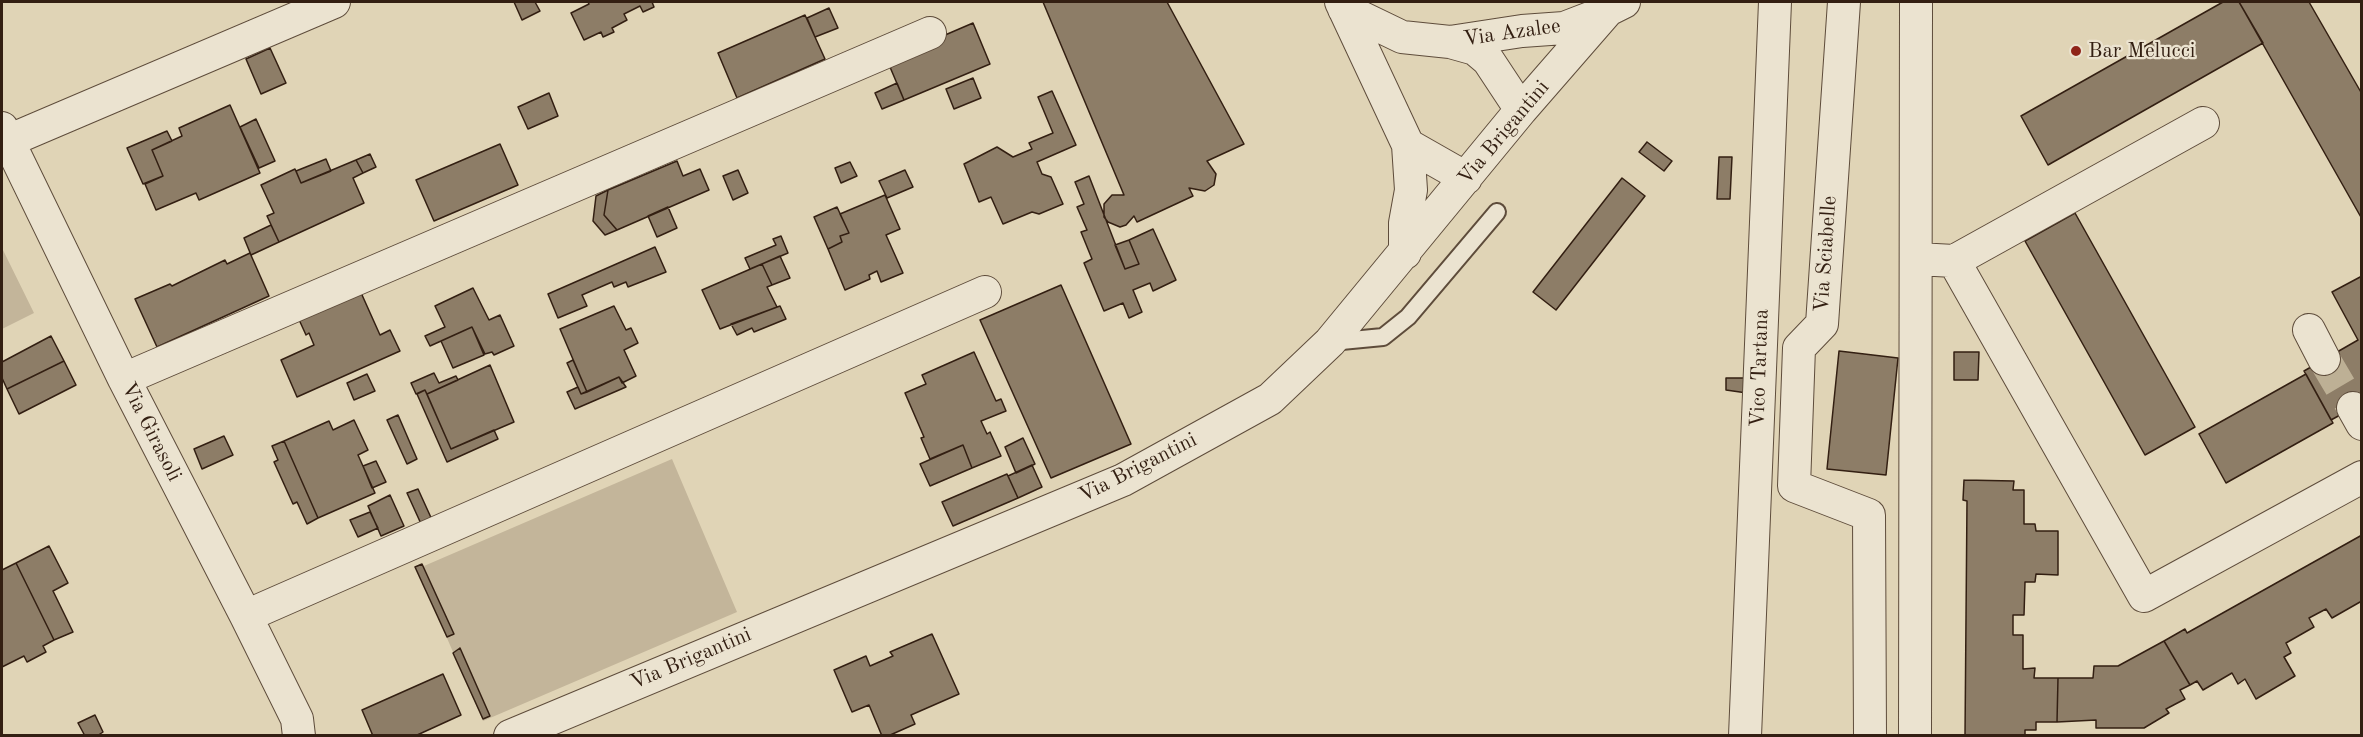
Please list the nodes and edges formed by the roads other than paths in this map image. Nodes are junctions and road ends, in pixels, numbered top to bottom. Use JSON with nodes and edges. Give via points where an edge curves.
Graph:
{"nodes":[{"id":1,"x":333,"y":2,"type":"edge"},
{"id":2,"x":1775,"y":2,"type":"edge"},
{"id":3,"x":1844,"y":2,"type":"edge"},
{"id":4,"x":1916,"y":2,"type":"edge"},
{"id":5,"x":1342,"y":5,"type":"edge"},
{"id":6,"x":1616,"y":6,"type":"edge"},
{"id":7,"x":930,"y":33,"type":"dead end"},
{"id":8,"x":1450,"y":42,"type":"junction"},
{"id":9,"x":1521,"y":110,"type":"junction"},
{"id":10,"x":2203,"y":123,"type":"dead end"},
{"id":11,"x":5,"y":134,"type":"edge"},
{"id":12,"x":1408,"y":145,"type":"junction"},
{"id":13,"x":1466,"y":178,"type":"junction"},
{"id":14,"x":1497,"y":212,"type":"dead end"},
{"id":15,"x":1405,"y":253,"type":"junction"},
{"id":16,"x":1917,"y":259,"type":"junction"},
{"id":17,"x":1954,"y":261,"type":"junction"},
{"id":18,"x":985,"y":292,"type":"dead end"},
{"id":19,"x":2309,"y":330,"type":"dead end"},
{"id":20,"x":1330,"y":342,"type":"junction"},
{"id":21,"x":2324,"y":359,"type":"tunnel mouth"},
{"id":22,"x":124,"y":379,"type":"junction"},
{"id":23,"x":2361,"y":477,"type":"edge"},
{"id":24,"x":246,"y":616,"type":"junction"},
{"id":25,"x":299,"y":735,"type":"edge"},
{"id":26,"x":510,"y":735,"type":"edge"},
{"id":27,"x":1745,"y":735,"type":"edge"},
{"id":28,"x":1870,"y":735,"type":"edge"},
{"id":29,"x":1915,"y":735,"type":"edge"}],
"edges":[{"from":1,"to":11,"type":"street"},
{"from":2,"to":27,"type":"street","name":"Vico Tartana"},
{"from":3,"to":28,"type":"street","name":"Via Sciabelle","via":[[1822,324],[1800,348],[1794,486],[1869,515]]},
{"from":4,"to":16,"type":"street"},
{"from":5,"to":8,"type":"street","name":"Via Azalee","via":[[1402,37]]},
{"from":5,"to":12,"type":"street","name":"Via Azalee"},
{"from":6,"to":8,"type":"street","name":"Via Azalee","via":[[1564,28]]},
{"from":6,"to":9,"type":"street","name":"Via Brigantini"},
{"from":7,"to":22,"type":"street"},
{"from":8,"to":9,"type":"street","name":"Via Azalee","via":[[1474,49],[1488,60]]},
{"from":9,"to":13,"type":"street","name":"Via Brigantini"},
{"from":10,"to":17,"type":"street"},
{"from":11,"to":22,"type":"street","name":"Via Girasoli"},
{"from":12,"to":13,"type":"street"},
{"from":12,"to":15,"type":"street","name":"Via Azalee","via":[[1412,190],[1405,224]]},
{"from":13,"to":15,"type":"street","name":"Via Brigantini"},
{"from":14,"to":20,"type":"lane","via":[[1408,317],[1383,337]]},
{"from":15,"to":20,"type":"street","name":"Via Brigantini"},
{"from":16,"to":17,"type":"street"},
{"from":16,"to":29,"type":"street"},
{"from":17,"to":23,"type":"street","via":[[2144,596]]},
{"from":18,"to":24,"type":"street"},
{"from":19,"to":21,"type":"street"},
{"from":20,"to":26,"type":"street","name":"Via Brigantini","via":[[1270,399],[1123,480]]},
{"from":22,"to":24,"type":"street","name":"Via Girasoli"},
{"from":24,"to":25,"type":"street","name":"Via Girasoli","via":[[297,718]]}]}
